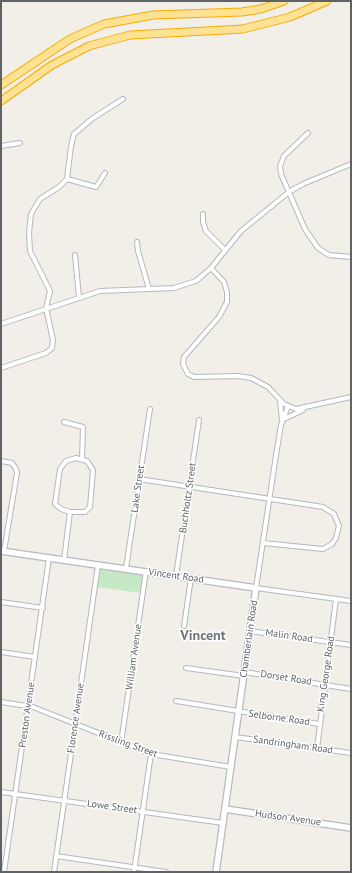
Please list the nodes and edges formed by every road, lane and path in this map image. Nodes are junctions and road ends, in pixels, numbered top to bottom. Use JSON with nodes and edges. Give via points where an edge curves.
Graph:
{"nodes":[{"id":1,"x":284,"y":1,"type":"edge"},
{"id":2,"x":327,"y":1,"type":"edge"},
{"id":3,"x":1,"y":85,"type":"edge"},
{"id":4,"x":123,"y":99,"type":"dead end"},
{"id":5,"x":1,"y":101,"type":"edge"},
{"id":6,"x":308,"y":133,"type":"dead end"},
{"id":7,"x":20,"y":143,"type":"dead end"},
{"id":8,"x":1,"y":146,"type":"edge"},
{"id":9,"x":351,"y":164,"type":"edge"},
{"id":10,"x":105,"y":173,"type":"dead end"},
{"id":11,"x":67,"y":179,"type":"junction"},
{"id":12,"x":289,"y":192,"type":"junction"},
{"id":13,"x":203,"y":214,"type":"dead end"},
{"id":14,"x":137,"y":242,"type":"dead end"},
{"id":15,"x":225,"y":250,"type":"junction"},
{"id":16,"x":75,"y":255,"type":"dead end"},
{"id":17,"x":351,"y":258,"type":"edge"},
{"id":18,"x":211,"y":268,"type":"junction"},
{"id":19,"x":149,"y":289,"type":"junction"},
{"id":20,"x":79,"y":297,"type":"junction"},
{"id":21,"x":46,"y":308,"type":"junction"},
{"id":22,"x":1,"y":324,"type":"edge"},
{"id":23,"x":1,"y":368,"type":"edge"},
{"id":24,"x":351,"y":397,"type":"edge"},
{"id":25,"x":279,"y":399,"type":"junction"},
{"id":26,"x":288,"y":406,"type":"junction"},
{"id":27,"x":306,"y":408,"type":"junction"},
{"id":28,"x":150,"y":409,"type":"dead end"},
{"id":29,"x":199,"y":420,"type":"dead end"},
{"id":30,"x":283,"y":421,"type":"junction"},
{"id":31,"x":64,"y":422,"type":"dead end"},
{"id":32,"x":82,"y":459,"type":"junction"},
{"id":33,"x":1,"y":461,"type":"edge"},
{"id":34,"x":139,"y":479,"type":"junction"},
{"id":35,"x":189,"y":487,"type":"junction"},
{"id":36,"x":269,"y":498,"type":"junction"},
{"id":37,"x":70,"y":512,"type":"junction"},
{"id":38,"x":263,"y":543,"type":"junction"},
{"id":39,"x":2,"y":551,"type":"edge"},
{"id":40,"x":49,"y":558,"type":"junction"},
{"id":41,"x":64,"y":560,"type":"junction"},
{"id":42,"x":98,"y":565,"type":"junction"},
{"id":43,"x":126,"y":568,"type":"junction"},
{"id":44,"x":146,"y":571,"type":"junction"},
{"id":45,"x":176,"y":576,"type":"junction"},
{"id":46,"x":191,"y":578,"type":"junction"},
{"id":47,"x":256,"y":588,"type":"junction"},
{"id":48,"x":336,"y":599,"type":"junction"},
{"id":49,"x":351,"y":601,"type":"edge"},
{"id":50,"x":1,"y":602,"type":"edge"},
{"id":51,"x":43,"y":608,"type":"junction"},
{"id":52,"x":184,"y":626,"type":"dead end"},
{"id":53,"x":250,"y":631,"type":"junction"},
{"id":54,"x":331,"y":642,"type":"junction"},
{"id":55,"x":351,"y":645,"type":"edge"},
{"id":56,"x":1,"y":652,"type":"edge"},
{"id":57,"x":35,"y":657,"type":"junction"},
{"id":58,"x":186,"y":668,"type":"dead end"},
{"id":59,"x":244,"y":674,"type":"junction"},
{"id":60,"x":326,"y":685,"type":"junction"},
{"id":61,"x":351,"y":689,"type":"edge"},
{"id":62,"x":176,"y":701,"type":"dead end"},
{"id":63,"x":1,"y":702,"type":"edge"},
{"id":64,"x":28,"y":706,"type":"junction"},
{"id":65,"x":238,"y":711,"type":"junction"},
{"id":66,"x":75,"y":724,"type":"junction"},
{"id":67,"x":319,"y":724,"type":"junction"},
{"id":68,"x":236,"y":737,"type":"junction"},
{"id":69,"x":122,"y":743,"type":"junction"},
{"id":70,"x":317,"y":748,"type":"junction"},
{"id":71,"x":151,"y":754,"type":"junction"},
{"id":72,"x":351,"y":754,"type":"edge"},
{"id":73,"x":231,"y":767,"type":"junction"},
{"id":74,"x":1,"y":792,"type":"edge"},
{"id":75,"x":16,"y":794,"type":"junction"},
{"id":76,"x":64,"y":800,"type":"junction"},
{"id":77,"x":225,"y":809,"type":"junction"},
{"id":78,"x":142,"y":812,"type":"junction"},
{"id":79,"x":223,"y":823,"type":"junction"},
{"id":80,"x":351,"y":828,"type":"edge"},
{"id":81,"x":56,"y":856,"type":"junction"},
{"id":82,"x":135,"y":870,"type":"edge"},
{"id":83,"x":4,"y":872,"type":"edge"},
{"id":84,"x":54,"y":872,"type":"edge"},
{"id":85,"x":166,"y":872,"type":"edge"},
{"id":86,"x":216,"y":872,"type":"edge"}],
"edges":[{"from":1,"to":3,"type":"highway","via":[[242,12],[153,15],[104,24],[70,39]]},
{"from":2,"to":5,"type":"highway","via":[[290,17],[243,29],[143,34],[108,40],[89,46],[52,65]]},
{"from":4,"to":11,"type":"street","via":[[92,118],[74,134]]},
{"from":6,"to":12,"type":"street","via":[[282,160],[281,174]]},
{"from":7,"to":8,"type":"street"},
{"from":9,"to":12,"type":"street"},
{"from":10,"to":11,"type":"street","via":[[96,187]]},
{"from":11,"to":21,"type":"street","via":[[36,204],[30,220],[30,251],[50,291]]},
{"from":12,"to":15,"type":"street","via":[[239,233]]},
{"from":12,"to":17,"type":"street","via":[[305,229],[318,248],[329,255]]},
{"from":13,"to":15,"type":"street","via":[[206,231]]},
{"from":14,"to":19,"type":"street"},
{"from":15,"to":18,"type":"street"},
{"from":16,"to":20,"type":"street"},
{"from":18,"to":19,"type":"street","via":[[196,281],[183,286]]},
{"from":18,"to":25,"type":"street","via":[[224,282],[227,302],[219,317],[186,353],[184,369],[194,377],[252,378],[263,384]]},
{"from":19,"to":20,"type":"street","via":[[100,291]]},
{"from":20,"to":21,"type":"street"},
{"from":21,"to":22,"type":"street"},
{"from":21,"to":23,"type":"street","via":[[53,340],[52,348],[46,353]]},
{"from":24,"to":27,"type":"street"},
{"from":25,"to":26,"type":"street"},
{"from":25,"to":30,"type":"street"},
{"from":26,"to":27,"type":"street","via":[[296,409]]},
{"from":26,"to":30,"type":"street","name":"Chamberlain Road"},
{"from":27,"to":30,"type":"street"},
{"from":28,"to":34,"type":"street","name":"Lake Street"},
{"from":29,"to":35,"type":"street","name":"Buchholtz Street"},
{"from":30,"to":36,"type":"street","name":"Chamberlain Road"},
{"from":31,"to":32,"type":"street","via":[[83,427]]},
{"from":32,"to":37,"type":"street","via":[[91,465],[93,470],[90,507],[85,512]]},
{"from":32,"to":37,"type":"street","via":[[66,461],[58,473],[55,504]]},
{"from":33,"to":39,"type":"street","via":[[15,465],[17,473]]},
{"from":34,"to":35,"type":"street"},
{"from":34,"to":43,"type":"street","name":"Lake Street"},
{"from":35,"to":36,"type":"street"},
{"from":35,"to":45,"type":"street","name":"Buchholtz Street"},
{"from":36,"to":38,"type":"street","name":"Chamberlain Road"},
{"from":36,"to":38,"type":"street","via":[[329,509],[337,520],[338,532],[332,544],[318,550]]},
{"from":37,"to":41,"type":"street"},
{"from":38,"to":47,"type":"street","name":"Chamberlain Road"},
{"from":39,"to":40,"type":"street","name":"Vincent Road"},
{"from":40,"to":41,"type":"street","name":"Vincent Road"},
{"from":40,"to":51,"type":"street","name":"Preston Avenue"},
{"from":41,"to":42,"type":"street","name":"Vincent Road"},
{"from":42,"to":43,"type":"street","name":"Vincent Road"},
{"from":42,"to":66,"type":"street","name":"Florence Avenue"},
{"from":43,"to":44,"type":"street","name":"Vincent Road"},
{"from":44,"to":45,"type":"street","name":"Vincent Road"},
{"from":44,"to":69,"type":"street","name":"William Avenue"},
{"from":45,"to":46,"type":"street","name":"Vincent Road"},
{"from":46,"to":47,"type":"street","name":"Vincent Road"},
{"from":46,"to":52,"type":"street"},
{"from":47,"to":48,"type":"street","name":"Vincent Road"},
{"from":47,"to":53,"type":"street","name":"Chamberlain Road"},
{"from":48,"to":49,"type":"street","name":"Vincent Road"},
{"from":48,"to":54,"type":"street","name":"King George Road"},
{"from":50,"to":51,"type":"street"},
{"from":51,"to":57,"type":"street","name":"Preston Avenue"},
{"from":53,"to":54,"type":"street","name":"Malin Road"},
{"from":53,"to":59,"type":"street","name":"Chamberlain Road"},
{"from":54,"to":55,"type":"street","name":"Malin Road"},
{"from":54,"to":60,"type":"street","name":"King George Road"},
{"from":56,"to":57,"type":"street"},
{"from":57,"to":64,"type":"street","name":"Preston Avenue"},
{"from":58,"to":59,"type":"street","name":"Dorset Road"},
{"from":59,"to":60,"type":"street","name":"Dorset Road"},
{"from":59,"to":65,"type":"street","name":"Chamberlain Road"},
{"from":60,"to":61,"type":"street","name":"Dorset Road"},
{"from":60,"to":67,"type":"street","name":"King George Road"},
{"from":62,"to":65,"type":"street","name":"Selborne Road"},
{"from":63,"to":64,"type":"street","name":"Rissling Street"},
{"from":64,"to":66,"type":"street","name":"Rissling Street"},
{"from":64,"to":75,"type":"street","name":"Preston Avenue"},
{"from":65,"to":67,"type":"street","name":"Selborne Road"},
{"from":65,"to":68,"type":"street","name":"Chamberlain Road"},
{"from":66,"to":69,"type":"street","name":"Rissling Street"},
{"from":66,"to":76,"type":"street","name":"Florence Avenue"},
{"from":67,"to":70,"type":"street","name":"King George Road"},
{"from":68,"to":70,"type":"street","name":"Sandringham Road"},
{"from":68,"to":73,"type":"street","name":"Chamberlain Road"},
{"from":69,"to":71,"type":"street","name":"Rissling Street"},
{"from":70,"to":72,"type":"street","name":"Sandringham Road"},
{"from":71,"to":73,"type":"street","name":"Rissling Street"},
{"from":71,"to":78,"type":"street"},
{"from":73,"to":77,"type":"street","name":"Chamberlain Road"},
{"from":74,"to":75,"type":"street","name":"Lowe Street"},
{"from":75,"to":76,"type":"street","name":"Lowe Street"},
{"from":75,"to":83,"type":"street","name":"Preston Avenue"},
{"from":76,"to":78,"type":"street","name":"Lowe Street"},
{"from":76,"to":81,"type":"street","name":"Florence Avenue"},
{"from":77,"to":79,"type":"street","name":"Chamberlain Road"},
{"from":77,"to":80,"type":"street","name":"Hudson Avenue"},
{"from":78,"to":79,"type":"street","name":"Lowe Street"},
{"from":78,"to":82,"type":"street"},
{"from":79,"to":86,"type":"street","name":"Chamberlain Road"},
{"from":81,"to":82,"type":"street"},
{"from":81,"to":84,"type":"street","name":"Florence Avenue"},
{"from":82,"to":85,"type":"street"}]}
